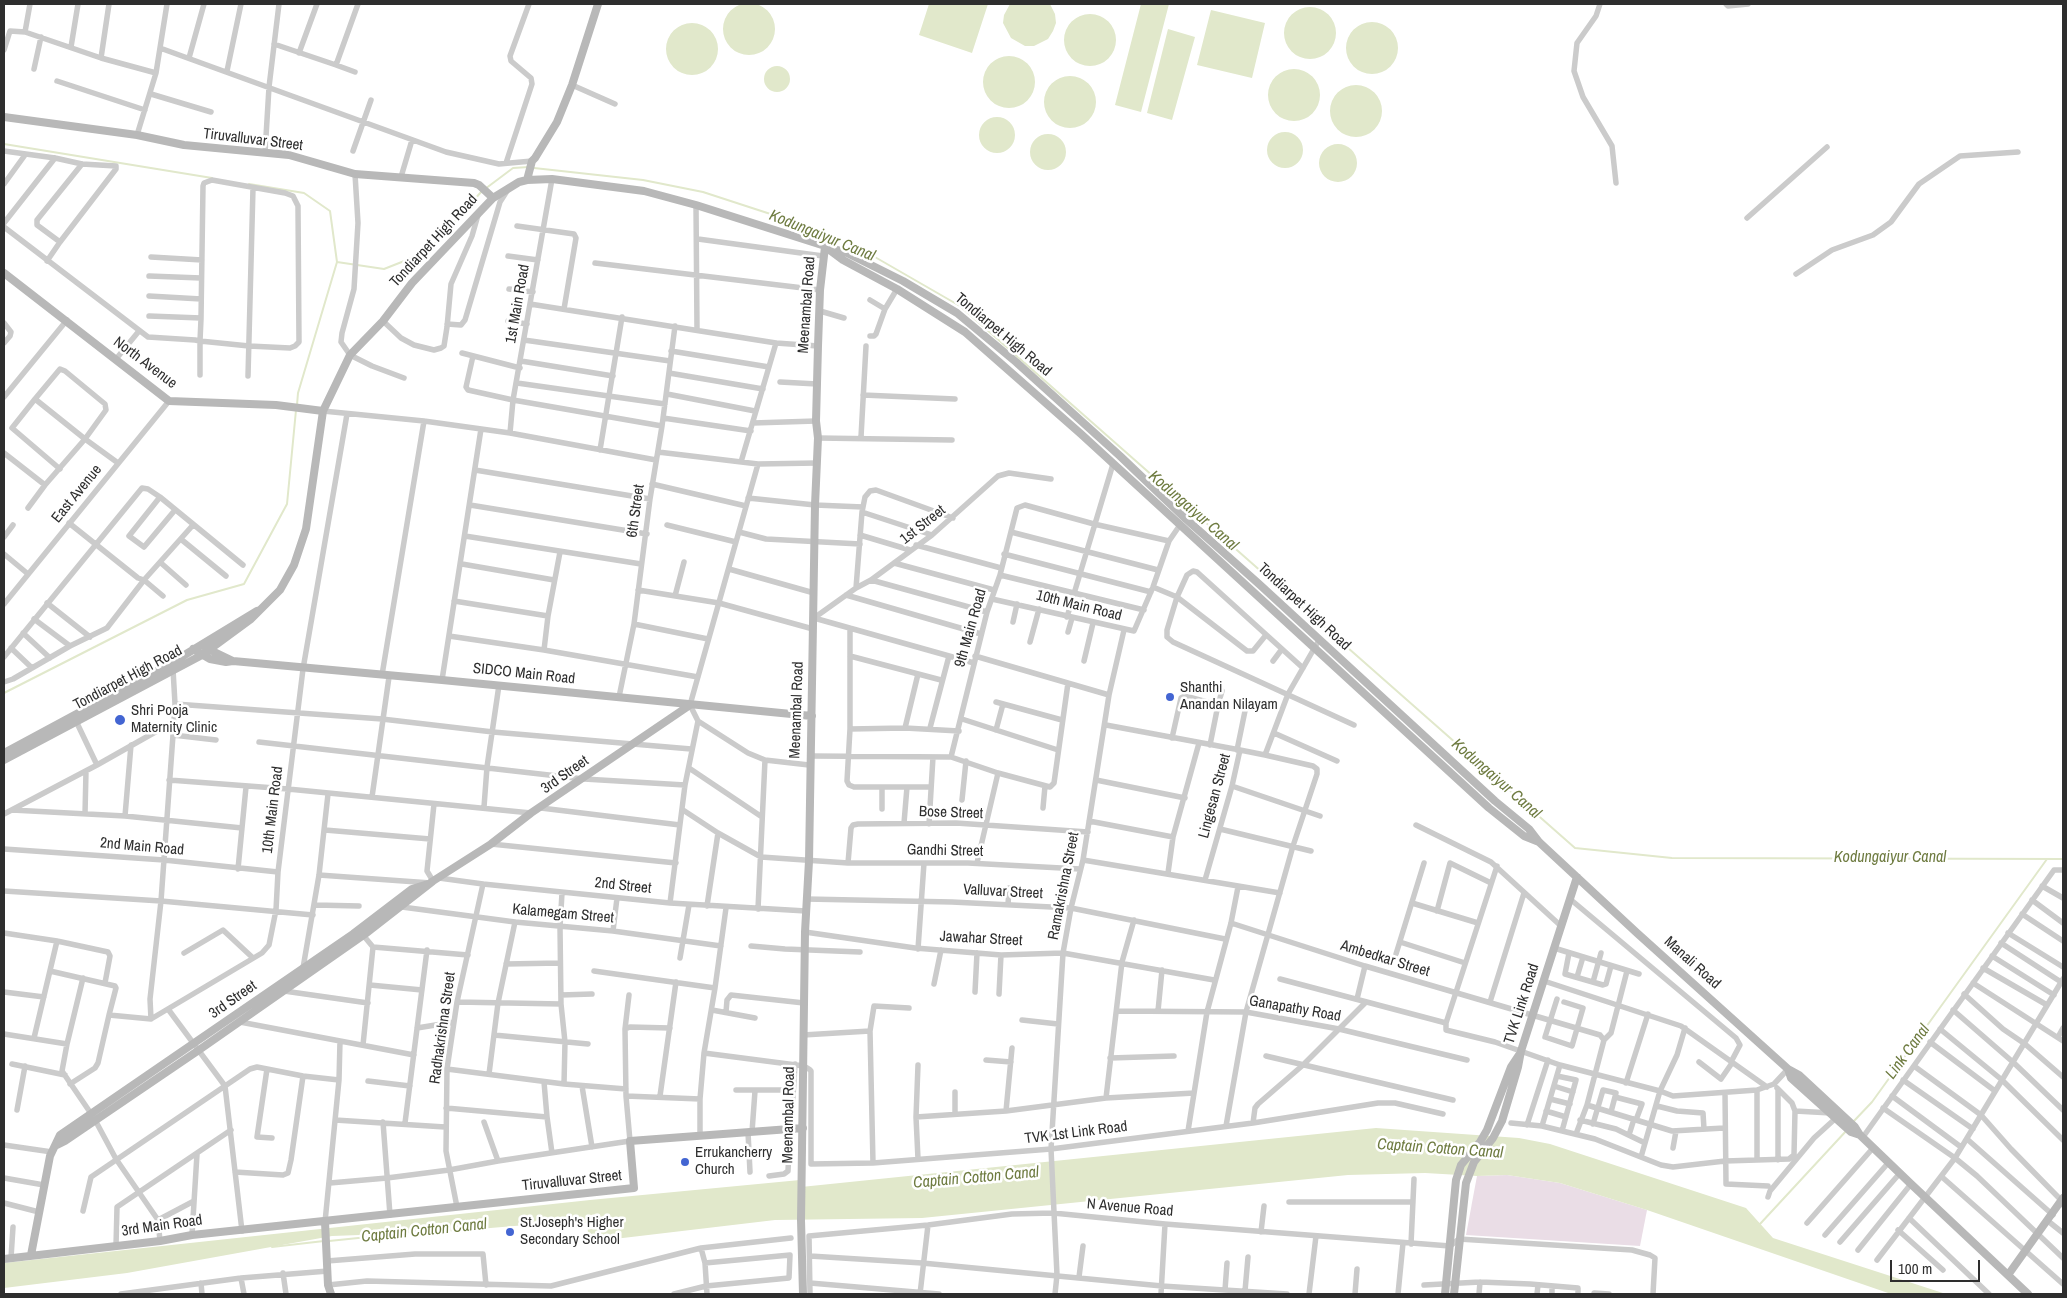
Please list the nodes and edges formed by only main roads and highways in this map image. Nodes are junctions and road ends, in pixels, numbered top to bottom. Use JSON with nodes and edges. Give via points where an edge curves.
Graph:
{"nodes":[{"id":1,"x":598,"y":4,"type":"edge"},
{"id":2,"x":4,"y":117,"type":"edge"},
{"id":3,"x":530,"y":169,"type":"junction"},
{"id":4,"x":491,"y":196,"type":"junction"},
{"id":5,"x":825,"y":247,"type":"junction"},
{"id":6,"x":4,"y":272,"type":"edge"},
{"id":7,"x":324,"y":411,"type":"junction"},
{"id":8,"x":258,"y":610,"type":"junction"},
{"id":9,"x":196,"y":647,"type":"junction"},
{"id":10,"x":210,"y":650,"type":"junction"},
{"id":11,"x":202,"y":655,"type":"junction"},
{"id":12,"x":233,"y":661,"type":"junction"},
{"id":13,"x":690,"y":705,"type":"junction"},
{"id":14,"x":812,"y":716,"type":"junction"},
{"id":15,"x":4,"y":753,"type":"edge"},
{"id":16,"x":4,"y":760,"type":"edge"},
{"id":17,"x":1539,"y":842,"type":"junction"},
{"id":18,"x":1577,"y":877,"type":"junction"},
{"id":19,"x":433,"y":881,"type":"junction"},
{"id":20,"x":197,"y":1047,"type":"junction"},
{"id":21,"x":1521,"y":1051,"type":"junction"},
{"id":22,"x":1788,"y":1069,"type":"junction"},
{"id":23,"x":1837,"y":1117,"type":"junction"},
{"id":24,"x":803,"y":1128,"type":"junction"},
{"id":25,"x":2062,"y":1202,"type":"edge"},
{"id":26,"x":325,"y":1225,"type":"junction"},
{"id":27,"x":31,"y":1255,"type":"junction"},
{"id":28,"x":7,"y":1258,"type":"edge"},
{"id":29,"x":2008,"y":1276,"type":"junction"},
{"id":30,"x":1450,"y":1285,"type":"junction"},
{"id":31,"x":331,"y":1294,"type":"edge"},
{"id":32,"x":803,"y":1294,"type":"edge"},
{"id":33,"x":1445,"y":1294,"type":"edge"},
{"id":34,"x":1454,"y":1294,"type":"edge"},
{"id":35,"x":2028,"y":1294,"type":"edge"}],
"edges":[{"from":1,"to":3,"type":"main road","via":[[557,122]]},
{"from":2,"to":4,"type":"main road","name":"Tiruvalluvar Street","via":[[137,135],[184,145],[290,155],[355,174],[479,185]]},
{"from":3,"to":4,"type":"main road","name":"Tondiarpet High Road","via":[[510,187]]},
{"from":3,"to":5,"type":"main road","name":"Tondiarpet High Road","via":[[552,179],[644,191]]},
{"from":4,"to":7,"type":"main road","name":"Tondiarpet High Road","via":[[479,214],[412,283],[350,355]]},
{"from":5,"to":14,"type":"main road","name":"Meenambal Road","via":[[818,346]]},
{"from":5,"to":17,"type":"main road","name":"Tondiarpet High Road","via":[[965,332],[1489,808],[1524,836]]},
{"from":5,"to":17,"type":"main road","name":"Tondiarpet High Road","via":[[847,253],[957,313],[1016,362],[1530,829]]},
{"from":6,"to":7,"type":"main road","name":"North Avenue","via":[[169,401],[289,406]]},
{"from":7,"to":8,"type":"main road","name":"Tondiarpet High Road","via":[[306,529],[298,554],[280,590]]},
{"from":8,"to":9,"type":"main road","name":"Tondiarpet High Road"},
{"from":8,"to":10,"type":"main road","name":"Tondiarpet High Road"},
{"from":9,"to":10,"type":"main road","name":"SIDCO Main Road"},
{"from":9,"to":11,"type":"main road","name":"SIDCO Main Road"},
{"from":9,"to":15,"type":"main road","name":"Tondiarpet High Road"},
{"from":10,"to":11,"type":"main road","name":"Tondiarpet High Road"},
{"from":10,"to":12,"type":"main road","name":"SIDCO Main Road"},
{"from":11,"to":12,"type":"main road","name":"SIDCO Main Road"},
{"from":11,"to":16,"type":"main road","name":"Tondiarpet High Road"},
{"from":12,"to":13,"type":"main road","name":"SIDCO Main Road"},
{"from":13,"to":14,"type":"main road","name":"SIDCO Main Road"},
{"from":13,"to":19,"type":"main road","name":"3rd Street"},
{"from":14,"to":24,"type":"main road","name":"Meenambal Road"},
{"from":17,"to":18,"type":"main road","name":"Tondiarpet High Road"},
{"from":18,"to":21,"type":"main road","name":"TVK Link Road"},
{"from":18,"to":22,"type":"main road","name":"Manali Road"},
{"from":19,"to":20,"type":"main road","name":"3rd Street","via":[[402,907],[240,1022]]},
{"from":19,"to":20,"type":"main road","name":"3rd Street","via":[[412,889]]},
{"from":20,"to":27,"type":"main road","name":"3rd Street","via":[[93,1117],[65,1141],[56,1144]]},
{"from":21,"to":30,"type":"main road","name":"TVK Link Road","via":[[1502,1121],[1474,1162],[1466,1183],[1460,1239]]},
{"from":21,"to":30,"type":"main road","via":[[1511,1066],[1490,1124],[1458,1172],[1450,1246]]},
{"from":22,"to":23,"type":"main road","name":"Manali Road","via":[[1799,1074]]},
{"from":22,"to":23,"type":"main road","name":"Manali Road","via":[[1791,1078]]},
{"from":23,"to":29,"type":"main road","name":"Manali Road","via":[[1862,1136]]},
{"from":24,"to":26,"type":"main road","name":"Tiruvalluvar Street","via":[[630,1141],[634,1188]]},
{"from":24,"to":32,"type":"main road","name":"Meenambal Road"},
{"from":25,"to":29,"type":"main road"},
{"from":26,"to":27,"type":"main road","name":"3rd Main Road","via":[[192,1235]]},
{"from":26,"to":31,"type":"main road"},
{"from":27,"to":28,"type":"main road","name":"3rd Main Road"},
{"from":29,"to":35,"type":"main road","name":"Manali Road"},
{"from":30,"to":33,"type":"main road"},
{"from":30,"to":34,"type":"main road"}]}
